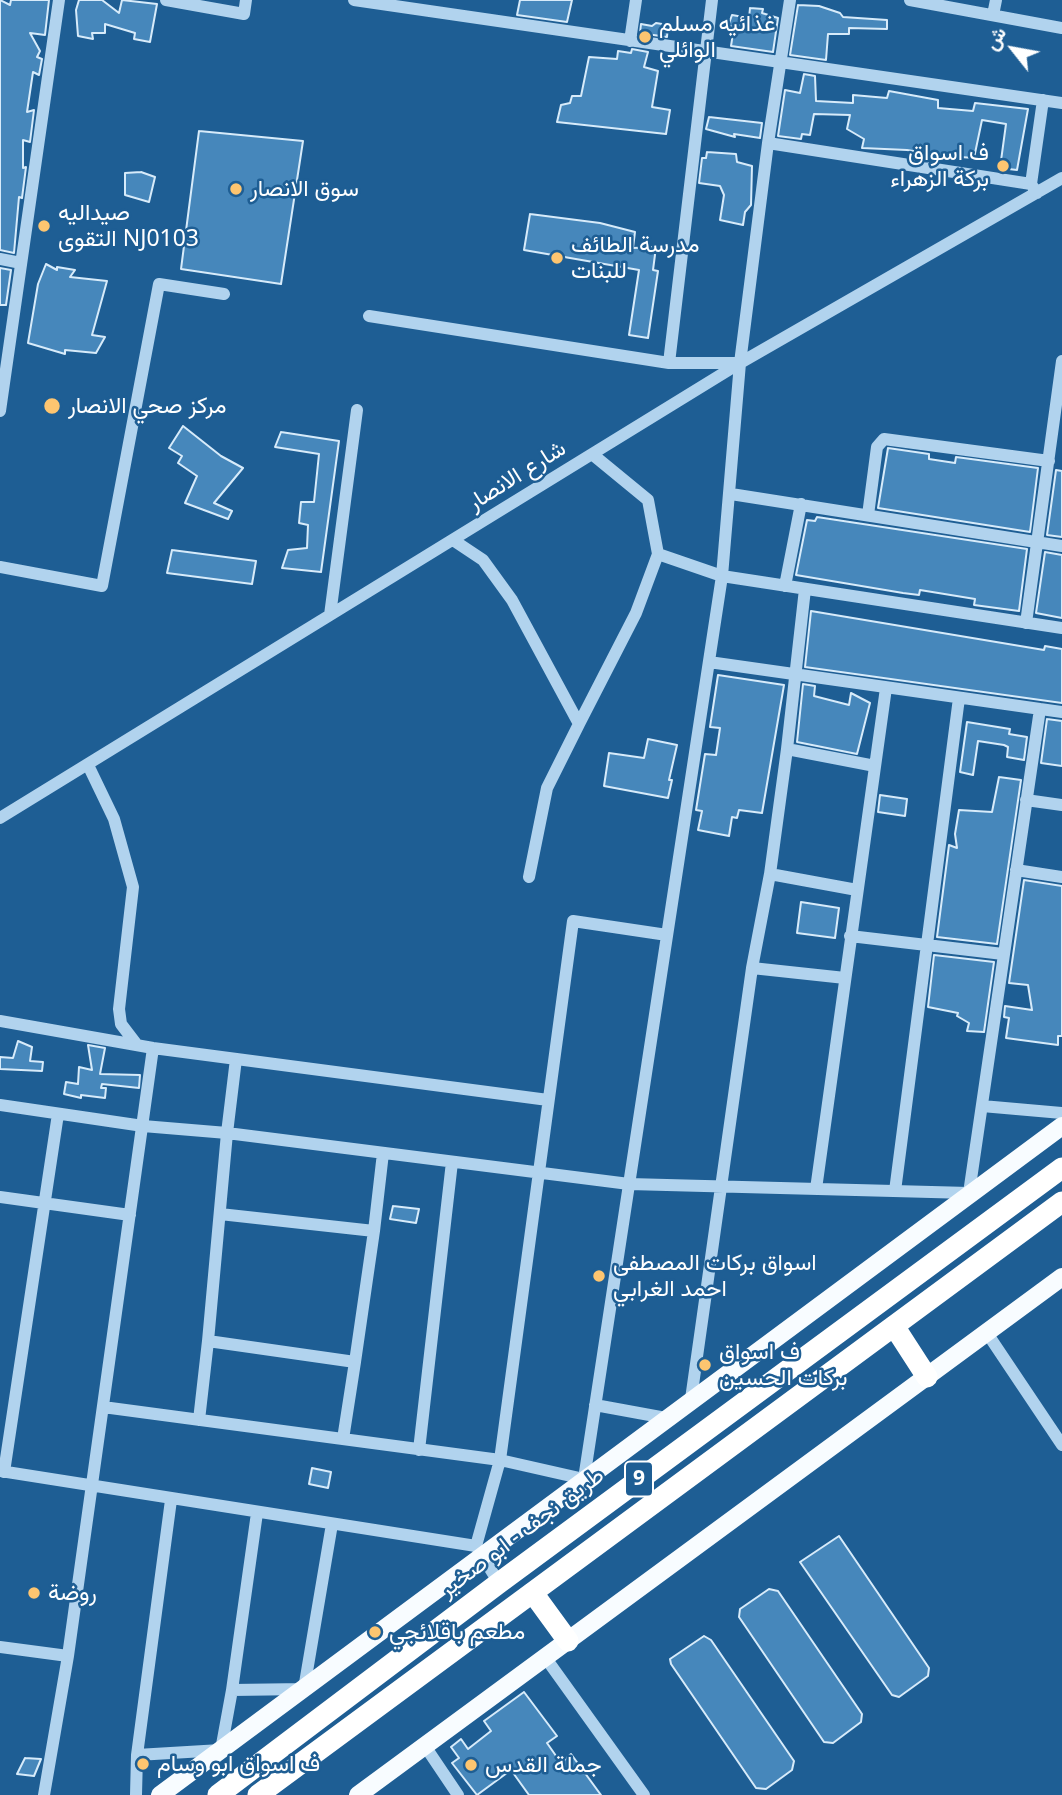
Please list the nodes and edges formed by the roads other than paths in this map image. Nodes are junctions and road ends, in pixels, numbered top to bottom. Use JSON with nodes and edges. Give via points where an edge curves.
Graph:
{"nodes":[{"id":1,"x":59,"y":0,"type":"edge"},
{"id":2,"x":166,"y":0,"type":"edge"},
{"id":3,"x":246,"y":0,"type":"edge"},
{"id":4,"x":354,"y":0,"type":"edge"},
{"id":5,"x":636,"y":0,"type":"edge"},
{"id":6,"x":712,"y":0,"type":"edge"},
{"id":7,"x":790,"y":0,"type":"edge"},
{"id":8,"x":910,"y":0,"type":"edge"},
{"id":9,"x":996,"y":0,"type":"edge"},
{"id":10,"x":398,"y":4,"type":"edge"},
{"id":11,"x":993,"y":15,"type":"junction"},
{"id":12,"x":1062,"y":28,"type":"edge"},
{"id":13,"x":630,"y":41,"type":"junction"},
{"id":14,"x":705,"y":51,"type":"junction"},
{"id":15,"x":780,"y":64,"type":"junction"},
{"id":16,"x":1044,"y":100,"type":"junction"},
{"id":17,"x":1062,"y":103,"type":"edge"},
{"id":18,"x":768,"y":143,"type":"junction"},
{"id":19,"x":1062,"y":178,"type":"edge"},
{"id":20,"x":1034,"y":188,"type":"junction"},
{"id":21,"x":0,"y":258,"type":"edge"},
{"id":22,"x":21,"y":263,"type":"junction"},
{"id":23,"x":224,"y":294,"type":"dead end"},
{"id":24,"x":369,"y":316,"type":"dead end"},
{"id":25,"x":1062,"y":360,"type":"edge"},
{"id":26,"x":669,"y":363,"type":"junction"},
{"id":27,"x":740,"y":363,"type":"junction"},
{"id":28,"x":357,"y":410,"type":"dead end"},
{"id":29,"x":0,"y":411,"type":"edge"},
{"id":30,"x":593,"y":454,"type":"junction"},
{"id":31,"x":1049,"y":461,"type":"junction"},
{"id":32,"x":731,"y":494,"type":"junction"},
{"id":33,"x":801,"y":504,"type":"junction"},
{"id":34,"x":868,"y":515,"type":"junction"},
{"id":35,"x":453,"y":540,"type":"junction"},
{"id":36,"x":1038,"y":543,"type":"junction"},
{"id":37,"x":1062,"y":546,"type":"edge"},
{"id":38,"x":657,"y":554,"type":"junction"},
{"id":39,"x":0,"y":566,"type":"edge"},
{"id":40,"x":722,"y":576,"type":"junction"},
{"id":41,"x":785,"y":586,"type":"junction"},
{"id":42,"x":805,"y":589,"type":"junction"},
{"id":43,"x":330,"y":615,"type":"junction"},
{"id":44,"x":1026,"y":623,"type":"junction"},
{"id":45,"x":1062,"y":628,"type":"edge"},
{"id":46,"x":709,"y":662,"type":"junction"},
{"id":47,"x":795,"y":675,"type":"junction"},
{"id":48,"x":886,"y":688,"type":"junction"},
{"id":49,"x":959,"y":698,"type":"junction"},
{"id":50,"x":1040,"y":709,"type":"junction"},
{"id":51,"x":1062,"y":712,"type":"edge"},
{"id":52,"x":579,"y":724,"type":"junction"},
{"id":53,"x":787,"y":749,"type":"junction"},
{"id":54,"x":88,"y":765,"type":"junction"},
{"id":55,"x":875,"y":766,"type":"junction"},
{"id":56,"x":1026,"y":800,"type":"junction"},
{"id":57,"x":1062,"y":804,"type":"edge"},
{"id":58,"x":0,"y":818,"type":"edge"},
{"id":59,"x":1016,"y":870,"type":"junction"},
{"id":60,"x":770,"y":873,"type":"junction"},
{"id":61,"x":529,"y":877,"type":"dead end"},
{"id":62,"x":1062,"y":877,"type":"edge"},
{"id":63,"x":857,"y":890,"type":"junction"},
{"id":64,"x":667,"y":935,"type":"junction"},
{"id":65,"x":850,"y":936,"type":"junction"},
{"id":66,"x":926,"y":945,"type":"junction"},
{"id":67,"x":1003,"y":954,"type":"junction"},
{"id":68,"x":752,"y":968,"type":"junction"},
{"id":69,"x":845,"y":978,"type":"junction"},
{"id":70,"x":0,"y":1021,"type":"edge"},
{"id":71,"x":137,"y":1045,"type":"junction"},
{"id":72,"x":153,"y":1048,"type":"junction"},
{"id":73,"x":236,"y":1059,"type":"junction"},
{"id":74,"x":548,"y":1100,"type":"junction"},
{"id":75,"x":0,"y":1105,"type":"edge"},
{"id":76,"x":982,"y":1106,"type":"junction"},
{"id":77,"x":1062,"y":1113,"type":"edge"},
{"id":78,"x":58,"y":1114,"type":"junction"},
{"id":79,"x":143,"y":1126,"type":"junction"},
{"id":80,"x":1062,"y":1126,"type":"edge"},
{"id":81,"x":226,"y":1133,"type":"junction"},
{"id":82,"x":383,"y":1153,"type":"junction"},
{"id":83,"x":452,"y":1162,"type":"junction"},
{"id":84,"x":1062,"y":1168,"type":"edge"},
{"id":85,"x":539,"y":1173,"type":"junction"},
{"id":86,"x":629,"y":1184,"type":"junction"},
{"id":87,"x":721,"y":1187,"type":"junction"},
{"id":88,"x":816,"y":1189,"type":"junction"},
{"id":89,"x":895,"y":1191,"type":"junction"},
{"id":90,"x":970,"y":1193,"type":"junction"},
{"id":91,"x":0,"y":1197,"type":"edge"},
{"id":92,"x":1062,"y":1202,"type":"edge"},
{"id":93,"x":47,"y":1203,"type":"junction"},
{"id":94,"x":220,"y":1214,"type":"junction"},
{"id":95,"x":130,"y":1215,"type":"junction"},
{"id":96,"x":374,"y":1231,"type":"junction"},
{"id":97,"x":1062,"y":1278,"type":"edge"},
{"id":98,"x":894,"y":1326,"type":"junction"},
{"id":99,"x":987,"y":1333,"type":"junction"},
{"id":100,"x":208,"y":1341,"type":"junction"},
{"id":101,"x":355,"y":1362,"type":"junction"},
{"id":102,"x":926,"y":1377,"type":"junction"},
{"id":103,"x":691,"y":1399,"type":"junction"},
{"id":104,"x":595,"y":1405,"type":"junction"},
{"id":105,"x":103,"y":1407,"type":"junction"},
{"id":106,"x":666,"y":1418,"type":"junction"},
{"id":107,"x":199,"y":1420,"type":"junction"},
{"id":108,"x":344,"y":1439,"type":"junction"},
{"id":109,"x":1062,"y":1445,"type":"edge"},
{"id":110,"x":419,"y":1450,"type":"junction"},
{"id":111,"x":500,"y":1460,"type":"junction"},
{"id":112,"x":2,"y":1472,"type":"edge"},
{"id":113,"x":584,"y":1479,"type":"junction"},
{"id":114,"x":92,"y":1487,"type":"junction"},
{"id":115,"x":171,"y":1500,"type":"junction"},
{"id":116,"x":257,"y":1513,"type":"junction"},
{"id":117,"x":332,"y":1524,"type":"junction"},
{"id":118,"x":479,"y":1551,"type":"junction"},
{"id":119,"x":499,"y":1583,"type":"junction"},
{"id":120,"x":533,"y":1592,"type":"junction"},
{"id":121,"x":568,"y":1641,"type":"junction"},
{"id":122,"x":0,"y":1647,"type":"edge"},
{"id":123,"x":68,"y":1656,"type":"junction"},
{"id":124,"x":545,"y":1657,"type":"junction"},
{"id":125,"x":304,"y":1689,"type":"junction"},
{"id":126,"x":232,"y":1690,"type":"junction"},
{"id":127,"x":425,"y":1746,"type":"junction"},
{"id":128,"x":221,"y":1750,"type":"junction"},
{"id":129,"x":137,"y":1755,"type":"junction"},
{"id":130,"x":44,"y":1795,"type":"edge"},
{"id":131,"x":136,"y":1795,"type":"edge"},
{"id":132,"x":160,"y":1795,"type":"edge"},
{"id":133,"x":218,"y":1795,"type":"edge"},
{"id":134,"x":258,"y":1795,"type":"edge"},
{"id":135,"x":358,"y":1795,"type":"edge"},
{"id":136,"x":458,"y":1795,"type":"edge"},
{"id":137,"x":644,"y":1795,"type":"edge"}],
"edges":[{"from":1,"to":22,"type":"street"},
{"from":2,"to":3,"type":"street","via":[[244,14]]},
{"from":4,"to":10,"type":"street"},
{"from":5,"to":13,"type":"street"},
{"from":6,"to":14,"type":"street"},
{"from":7,"to":15,"type":"street"},
{"from":8,"to":11,"type":"street"},
{"from":9,"to":11,"type":"street"},
{"from":10,"to":13,"type":"street"},
{"from":11,"to":12,"type":"street"},
{"from":13,"to":14,"type":"street"},
{"from":14,"to":15,"type":"street"},
{"from":14,"to":26,"type":"street"},
{"from":15,"to":16,"type":"street"},
{"from":15,"to":18,"type":"street"},
{"from":16,"to":17,"type":"street"},
{"from":16,"to":20,"type":"street"},
{"from":18,"to":20,"type":"street"},
{"from":18,"to":27,"type":"street"},
{"from":19,"to":20,"type":"street","name":"شارع الانصار"},
{"from":20,"to":27,"type":"street","name":"شارع الانصار"},
{"from":21,"to":22,"type":"street"},
{"from":22,"to":29,"type":"street"},
{"from":23,"to":39,"type":"street","via":[[159,284],[102,586]]},
{"from":24,"to":26,"type":"street"},
{"from":25,"to":31,"type":"street"},
{"from":26,"to":27,"type":"street"},
{"from":27,"to":30,"type":"street","name":"شارع الانصار"},
{"from":27,"to":32,"type":"street"},
{"from":28,"to":43,"type":"street"},
{"from":30,"to":35,"type":"street","name":"شارع الانصار"},
{"from":30,"to":38,"type":"street","via":[[648,500]]},
{"from":31,"to":34,"type":"street","via":[[884,439],[877,447]]},
{"from":31,"to":36,"type":"street"},
{"from":32,"to":33,"type":"street"},
{"from":32,"to":40,"type":"street"},
{"from":33,"to":34,"type":"street"},
{"from":33,"to":41,"type":"street"},
{"from":34,"to":36,"type":"street"},
{"from":35,"to":43,"type":"street","name":"شارع الانصار"},
{"from":35,"to":52,"type":"street","via":[[483,560],[512,600]]},
{"from":36,"to":37,"type":"street"},
{"from":36,"to":44,"type":"street"},
{"from":38,"to":40,"type":"street"},
{"from":38,"to":52,"type":"street","via":[[636,613]]},
{"from":40,"to":41,"type":"street"},
{"from":40,"to":46,"type":"street"},
{"from":41,"to":42,"type":"street"},
{"from":42,"to":44,"type":"street"},
{"from":42,"to":47,"type":"street"},
{"from":43,"to":54,"type":"street","name":"شارع الانصار"},
{"from":44,"to":45,"type":"street"},
{"from":46,"to":47,"type":"street"},
{"from":46,"to":64,"type":"street"},
{"from":47,"to":48,"type":"street"},
{"from":47,"to":53,"type":"street"},
{"from":48,"to":49,"type":"street"},
{"from":48,"to":55,"type":"street"},
{"from":49,"to":50,"type":"street"},
{"from":49,"to":66,"type":"street"},
{"from":50,"to":51,"type":"street"},
{"from":50,"to":56,"type":"street"},
{"from":52,"to":61,"type":"street","via":[[547,788]]},
{"from":53,"to":55,"type":"street"},
{"from":53,"to":60,"type":"street"},
{"from":54,"to":58,"type":"street","name":"شارع الانصار"},
{"from":54,"to":71,"type":"street","via":[[114,819],[134,887],[119,1009],[121,1024]]},
{"from":55,"to":63,"type":"street"},
{"from":56,"to":57,"type":"street"},
{"from":56,"to":59,"type":"street"},
{"from":59,"to":62,"type":"street"},
{"from":59,"to":67,"type":"street"},
{"from":60,"to":63,"type":"street"},
{"from":60,"to":68,"type":"street"},
{"from":63,"to":65,"type":"street"},
{"from":64,"to":74,"type":"street","via":[[573,922]]},
{"from":64,"to":86,"type":"street"},
{"from":65,"to":66,"type":"street"},
{"from":65,"to":69,"type":"street"},
{"from":66,"to":67,"type":"street"},
{"from":66,"to":89,"type":"street"},
{"from":67,"to":76,"type":"street"},
{"from":68,"to":69,"type":"street"},
{"from":68,"to":87,"type":"street"},
{"from":69,"to":88,"type":"street"},
{"from":70,"to":71,"type":"street"},
{"from":71,"to":72,"type":"street"},
{"from":72,"to":73,"type":"street"},
{"from":72,"to":79,"type":"street"},
{"from":73,"to":74,"type":"street"},
{"from":73,"to":81,"type":"street"},
{"from":74,"to":85,"type":"street"},
{"from":75,"to":78,"type":"street"},
{"from":76,"to":77,"type":"street"},
{"from":76,"to":90,"type":"street"},
{"from":78,"to":79,"type":"street"},
{"from":78,"to":93,"type":"street"},
{"from":79,"to":81,"type":"street"},
{"from":79,"to":95,"type":"street"},
{"from":80,"to":90,"type":"main road"},
{"from":81,"to":82,"type":"street"},
{"from":81,"to":94,"type":"street"},
{"from":82,"to":83,"type":"street"},
{"from":82,"to":96,"type":"street"},
{"from":83,"to":85,"type":"street"},
{"from":83,"to":110,"type":"street"},
{"from":84,"to":119,"type":"highway","name":"طريق نجف - ابو صخير","number":"9"},
{"from":85,"to":86,"type":"street"},
{"from":85,"to":111,"type":"street"},
{"from":86,"to":87,"type":"street"},
{"from":86,"to":104,"type":"street"},
{"from":87,"to":88,"type":"street"},
{"from":87,"to":103,"type":"street"},
{"from":88,"to":89,"type":"street"},
{"from":89,"to":90,"type":"street"},
{"from":90,"to":103,"type":"main road"},
{"from":91,"to":93,"type":"street"},
{"from":92,"to":98,"type":"highway","number":"9"},
{"from":93,"to":95,"type":"street"},
{"from":93,"to":112,"type":"street"},
{"from":94,"to":96,"type":"street"},
{"from":94,"to":100,"type":"street"},
{"from":95,"to":105,"type":"street"},
{"from":96,"to":101,"type":"street"},
{"from":97,"to":99,"type":"main road"},
{"from":98,"to":102,"type":"highway"},
{"from":98,"to":120,"type":"highway","number":"9"},
{"from":99,"to":102,"type":"main road"},
{"from":99,"to":109,"type":"street"},
{"from":100,"to":101,"type":"street"},
{"from":100,"to":107,"type":"street"},
{"from":101,"to":108,"type":"street"},
{"from":102,"to":121,"type":"main road"},
{"from":103,"to":106,"type":"main road"},
{"from":104,"to":106,"type":"street"},
{"from":104,"to":113,"type":"street"},
{"from":105,"to":107,"type":"street"},
{"from":105,"to":114,"type":"street"},
{"from":106,"to":113,"type":"main road"},
{"from":107,"to":108,"type":"street"},
{"from":108,"to":110,"type":"street"},
{"from":110,"to":111,"type":"street"},
{"from":111,"to":113,"type":"street"},
{"from":111,"to":118,"type":"street"},
{"from":112,"to":114,"type":"street"},
{"from":113,"to":118,"type":"main road"},
{"from":114,"to":115,"type":"street"},
{"from":114,"to":123,"type":"street"},
{"from":115,"to":116,"type":"street"},
{"from":115,"to":129,"type":"street"},
{"from":116,"to":117,"type":"street"},
{"from":116,"to":126,"type":"street"},
{"from":117,"to":118,"type":"street"},
{"from":117,"to":125,"type":"street"},
{"from":118,"to":119,"type":"street"},
{"from":118,"to":125,"type":"main road"},
{"from":119,"to":133,"type":"highway","name":"طريق نجف - ابو صخير","number":"9"},
{"from":120,"to":121,"type":"highway"},
{"from":120,"to":134,"type":"highway","number":"9"},
{"from":121,"to":124,"type":"main road"},
{"from":122,"to":123,"type":"street"},
{"from":123,"to":130,"type":"street"},
{"from":124,"to":127,"type":"main road"},
{"from":124,"to":137,"type":"street"},
{"from":125,"to":126,"type":"street"},
{"from":125,"to":128,"type":"main road"},
{"from":126,"to":128,"type":"street"},
{"from":127,"to":135,"type":"main road"},
{"from":127,"to":136,"type":"street"},
{"from":128,"to":129,"type":"street"},
{"from":128,"to":132,"type":"main road"},
{"from":129,"to":131,"type":"street"}]}
